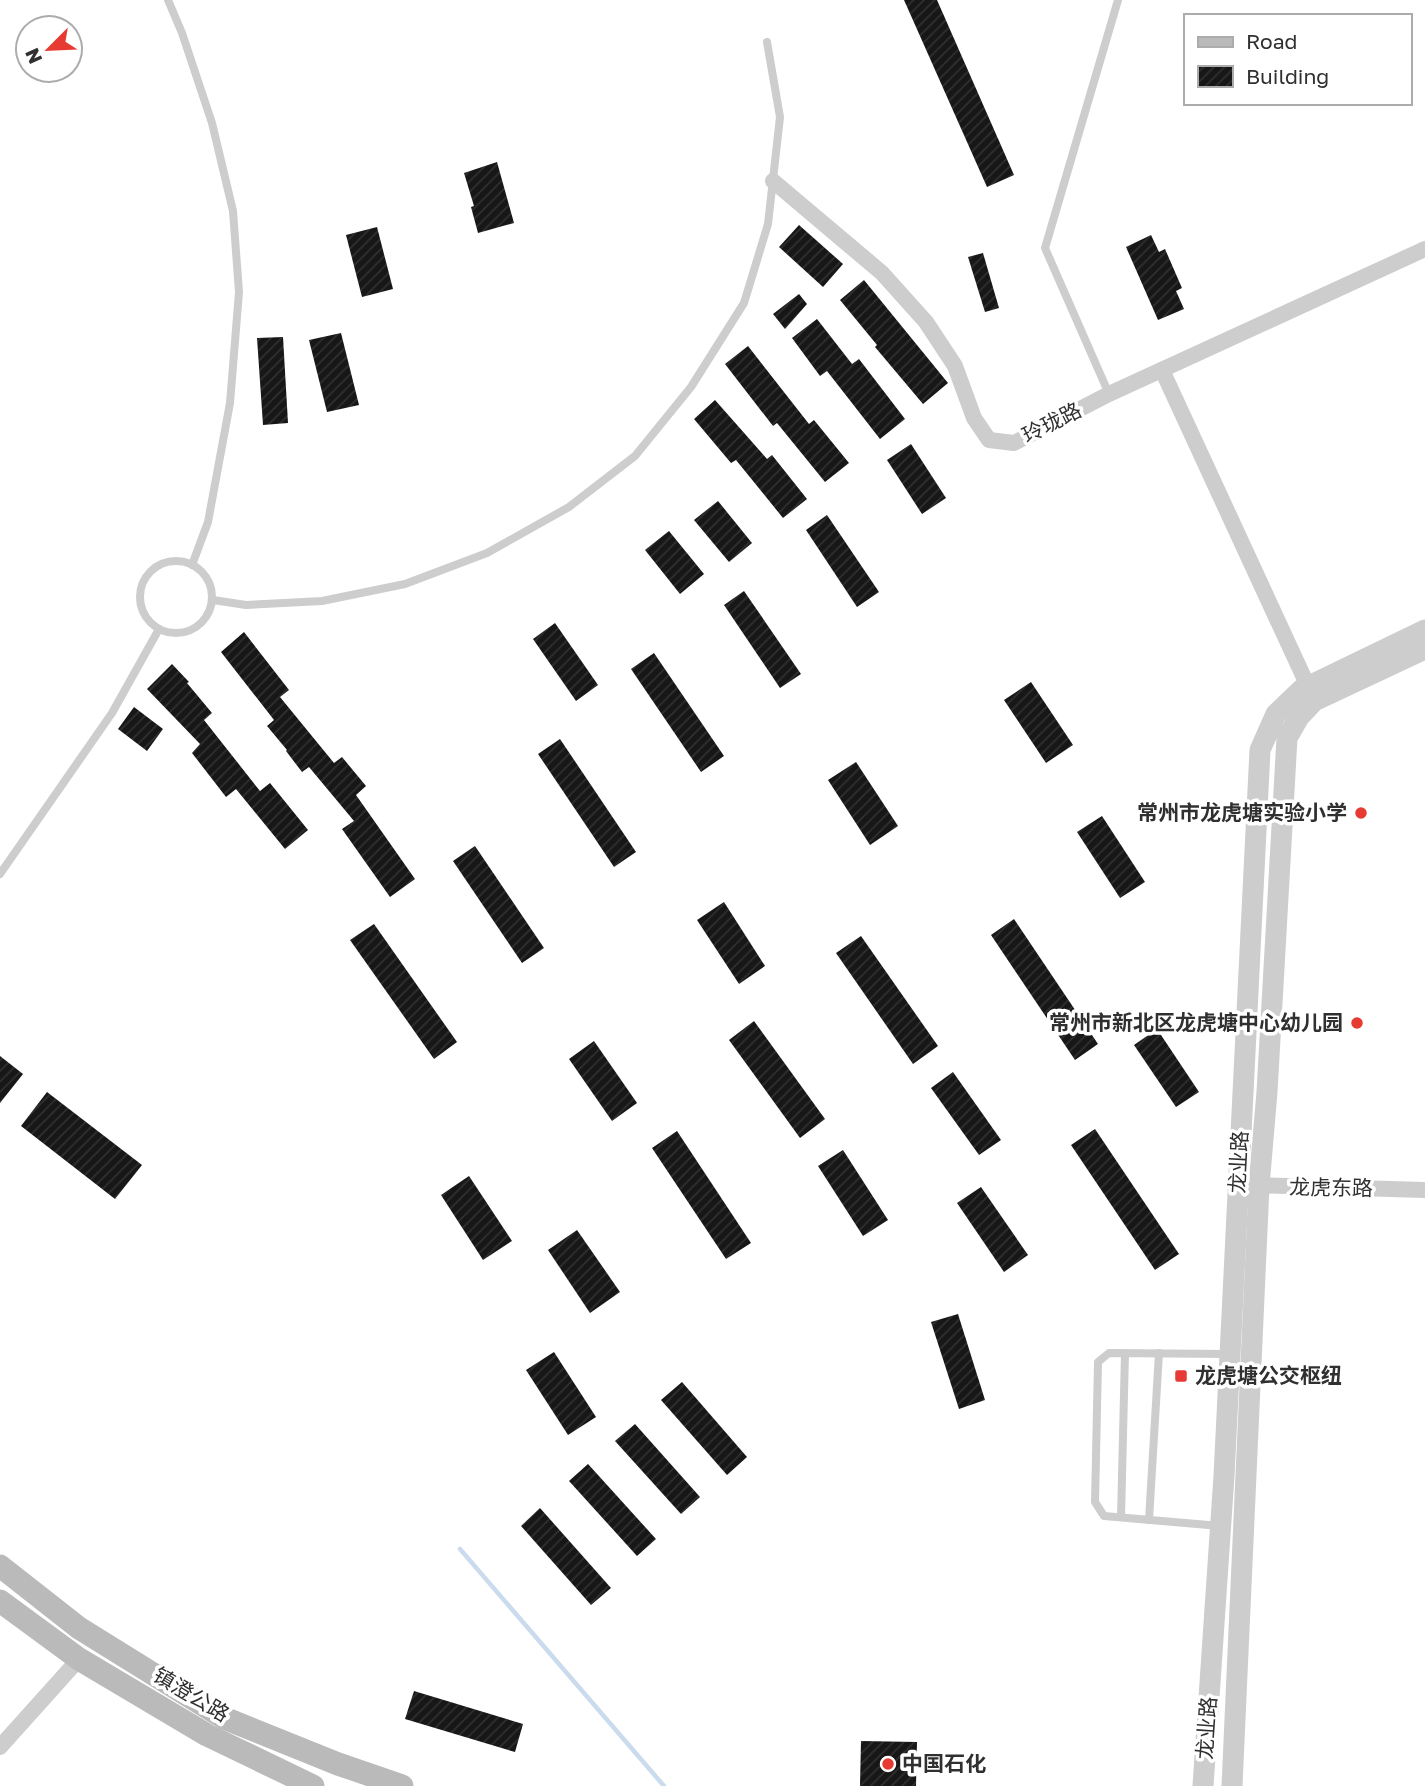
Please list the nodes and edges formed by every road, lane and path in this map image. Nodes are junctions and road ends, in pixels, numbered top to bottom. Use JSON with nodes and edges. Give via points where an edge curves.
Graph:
{"nodes":[{"id":1,"x":168,"y":0,"type":"edge"},
{"id":2,"x":1118,"y":0,"type":"edge"},
{"id":3,"x":767,"y":42,"type":"dead end"},
{"id":4,"x":773,"y":181,"type":"junction"},
{"id":5,"x":1425,"y":249,"type":"edge"},
{"id":6,"x":1162,"y":370,"type":"junction"},
{"id":7,"x":1109,"y":394,"type":"junction"},
{"id":8,"x":192,"y":565,"type":"junction"},
{"id":9,"x":213,"y":600,"type":"junction"},
{"id":10,"x":159,"y":629,"type":"junction"},
{"id":11,"x":1425,"y":630,"type":"edge"},
{"id":12,"x":1425,"y":649,"type":"edge"},
{"id":13,"x":1311,"y":694,"type":"junction"},
{"id":14,"x":0,"y":874,"type":"edge"},
{"id":15,"x":1238,"y":1184,"type":"junction"},
{"id":16,"x":1259,"y":1186,"type":"junction"},
{"id":17,"x":1425,"y":1190,"type":"edge"},
{"id":18,"x":1125,"y":1353,"type":"junction"},
{"id":19,"x":1159,"y":1353,"type":"junction"},
{"id":20,"x":1230,"y":1354,"type":"junction"},
{"id":21,"x":1252,"y":1354,"type":"junction"},
{"id":22,"x":1121,"y":1517,"type":"junction"},
{"id":23,"x":1149,"y":1520,"type":"junction"},
{"id":24,"x":1221,"y":1526,"type":"junction"},
{"id":25,"x":1244,"y":1528,"type":"junction"},
{"id":26,"x":0,"y":1566,"type":"edge"},
{"id":27,"x":0,"y":1601,"type":"edge"},
{"id":28,"x":79,"y":1659,"type":"junction"},
{"id":29,"x":0,"y":1747,"type":"edge"},
{"id":30,"x":313,"y":1786,"type":"edge"},
{"id":31,"x":402,"y":1786,"type":"edge"},
{"id":32,"x":1203,"y":1786,"type":"edge"},
{"id":33,"x":1232,"y":1786,"type":"edge"}],
"edges":[{"from":1,"to":8,"type":"lane","via":[[212,123],[233,211],[239,292],[230,404],[208,522]]},
{"from":2,"to":7,"type":"lane","via":[[1045,248]]},
{"from":3,"to":4,"type":"lane","via":[[780,117]]},
{"from":4,"to":7,"type":"street","name":"玲珑路","via":[[882,273],[926,322],[955,366],[974,418],[989,440],[1014,443]]},
{"from":4,"to":9,"type":"lane","via":[[768,224],[744,303],[691,387],[635,456],[569,507],[487,553],[405,584],[322,601],[246,605]]},
{"from":5,"to":6,"type":"street","name":"玲珑路"},
{"from":6,"to":7,"type":"street","name":"玲珑路"},
{"from":6,"to":13,"type":"street"},
{"from":8,"to":9,"type":"lane","via":[[206,577]]},
{"from":8,"to":10,"type":"lane","via":[[173,561],[158,565],[147,576],[141,605]]},
{"from":9,"to":10,"type":"lane","via":[[200,625],[187,632]]},
{"from":10,"to":14,"type":"lane","via":[[112,713]]},
{"from":11,"to":13,"type":"street","name":"龙业路"},
{"from":12,"to":13,"type":"street","name":"龙业路"},
{"from":13,"to":15,"type":"street","name":"龙业路","via":[[1301,690],[1276,714],[1260,750]]},
{"from":13,"to":16,"type":"street","name":"龙业路","via":[[1287,738]]},
{"from":15,"to":16,"type":"street","name":"龙虎东路"},
{"from":15,"to":20,"type":"street","name":"龙业路"},
{"from":16,"to":17,"type":"street","name":"龙虎东路"},
{"from":16,"to":21,"type":"street","name":"龙业路"},
{"from":18,"to":19,"type":"lane"},
{"from":18,"to":22,"type":"lane"},
{"from":18,"to":22,"type":"lane","via":[[1109,1353],[1098,1362],[1097,1375],[1095,1502],[1104,1516]]},
{"from":19,"to":20,"type":"lane"},
{"from":19,"to":23,"type":"lane"},
{"from":20,"to":21,"type":"lane"},
{"from":20,"to":24,"type":"street","name":"龙业路"},
{"from":21,"to":25,"type":"street","name":"龙业路"},
{"from":22,"to":23,"type":"lane"},
{"from":23,"to":24,"type":"lane"},
{"from":24,"to":25,"type":"lane"},
{"from":24,"to":32,"type":"street","name":"龙业路"},
{"from":25,"to":33,"type":"street","name":"龙业路"},
{"from":26,"to":31,"type":"main road","name":"镇澄公路","via":[[79,1628],[224,1718]]},
{"from":27,"to":28,"type":"main road","name":"镇澄公路"},
{"from":28,"to":29,"type":"street"},
{"from":28,"to":30,"type":"main road","name":"镇澄公路","via":[[207,1735]]}]}
